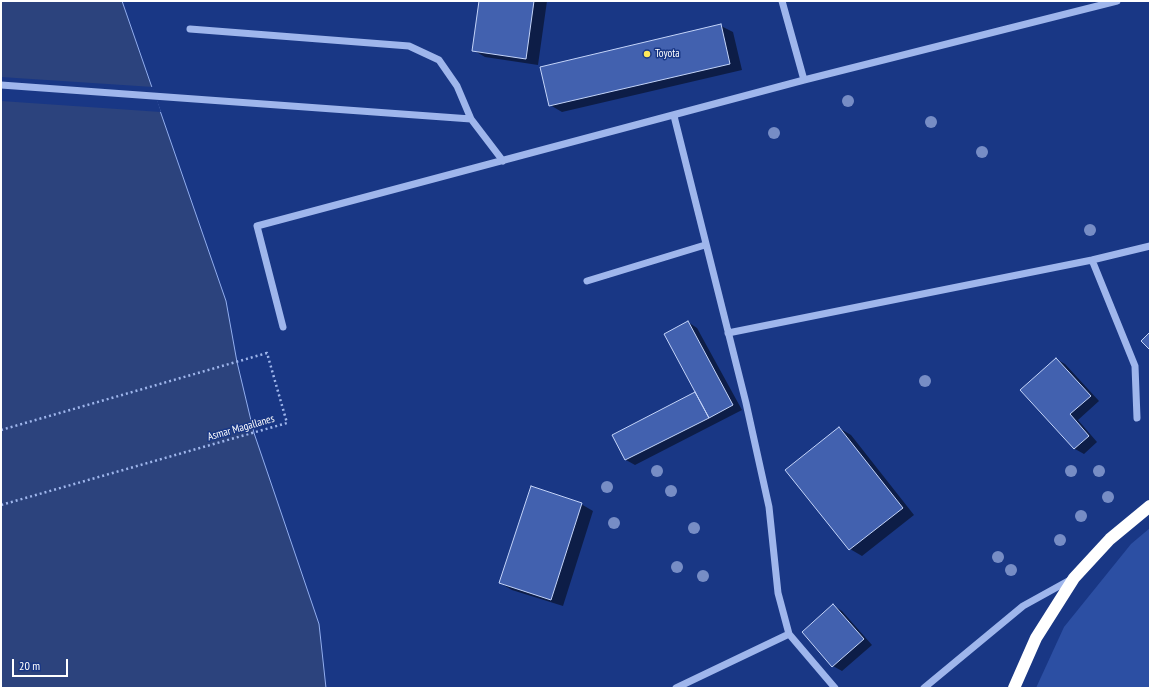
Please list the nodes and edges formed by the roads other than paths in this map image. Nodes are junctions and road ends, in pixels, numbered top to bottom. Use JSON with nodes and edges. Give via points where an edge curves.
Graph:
{"nodes":[{"id":1,"x":782,"y":1,"type":"edge"},
{"id":2,"x":1117,"y":1,"type":"edge"},
{"id":3,"x":190,"y":29,"type":"dead end"},
{"id":4,"x":804,"y":80,"type":"junction"},
{"id":5,"x":1,"y":85,"type":"edge"},
{"id":6,"x":674,"y":116,"type":"junction"},
{"id":7,"x":471,"y":120,"type":"junction"},
{"id":8,"x":503,"y":161,"type":"junction"},
{"id":9,"x":705,"y":245,"type":"junction"},
{"id":10,"x":1150,"y":246,"type":"edge"},
{"id":11,"x":1092,"y":260,"type":"junction"},
{"id":12,"x":587,"y":281,"type":"dead end"},
{"id":13,"x":284,"y":327,"type":"dead end"},
{"id":14,"x":728,"y":333,"type":"junction"},
{"id":15,"x":1137,"y":418,"type":"dead end"},
{"id":16,"x":1150,"y":506,"type":"edge"},
{"id":17,"x":1074,"y":578,"type":"junction"},
{"id":18,"x":789,"y":634,"type":"junction"},
{"id":19,"x":676,"y":688,"type":"edge"},
{"id":20,"x":835,"y":688,"type":"edge"},
{"id":21,"x":924,"y":688,"type":"edge"},
{"id":22,"x":1014,"y":688,"type":"edge"}],
"edges":[{"from":1,"to":4,"type":"lane"},
{"from":2,"to":4,"type":"lane"},
{"from":3,"to":7,"type":"lane","via":[[409,46],[438,60],[457,86]]},
{"from":4,"to":6,"type":"lane"},
{"from":5,"to":7,"type":"lane"},
{"from":6,"to":8,"type":"lane"},
{"from":6,"to":9,"type":"lane"},
{"from":7,"to":8,"type":"lane"},
{"from":8,"to":13,"type":"lane","via":[[257,226]]},
{"from":9,"to":12,"type":"lane"},
{"from":9,"to":14,"type":"lane"},
{"from":10,"to":11,"type":"lane"},
{"from":11,"to":14,"type":"lane"},
{"from":11,"to":15,"type":"lane","via":[[1135,366]]},
{"from":14,"to":18,"type":"lane","via":[[768,507],[778,593]]},
{"from":16,"to":17,"type":"highway","via":[[1110,539]]},
{"from":17,"to":21,"type":"lane","via":[[1023,606]]},
{"from":17,"to":22,"type":"highway","via":[[1036,638]]},
{"from":18,"to":19,"type":"lane"},
{"from":18,"to":20,"type":"lane"}]}
